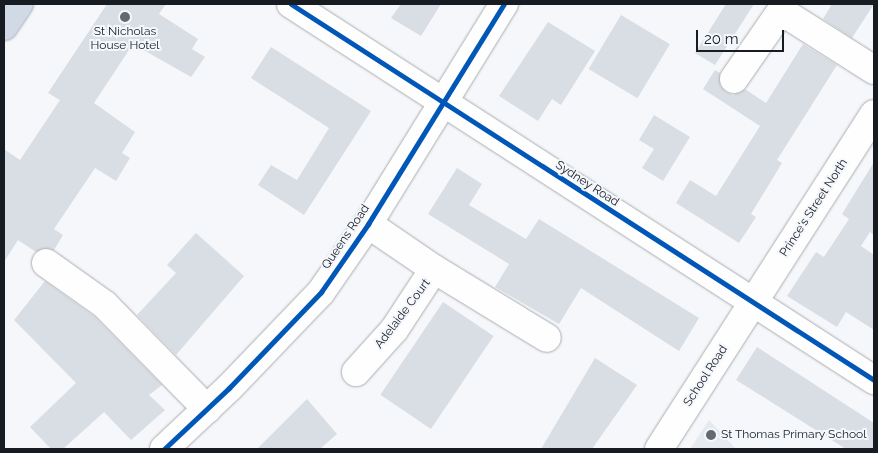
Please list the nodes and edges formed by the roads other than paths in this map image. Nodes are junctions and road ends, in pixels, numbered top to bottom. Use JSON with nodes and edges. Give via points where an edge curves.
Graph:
{"nodes":[{"id":1,"x":19,"y":4,"type":"edge"},
{"id":2,"x":291,"y":4,"type":"edge"},
{"id":3,"x":504,"y":4,"type":"edge"},
{"id":4,"x":780,"y":7,"type":"edge"},
{"id":5,"x":4,"y":26,"type":"edge"},
{"id":6,"x":874,"y":70,"type":"edge"},
{"id":7,"x":734,"y":79,"type":"dead end"},
{"id":8,"x":441,"y":102,"type":"junction"},
{"id":9,"x":874,"y":114,"type":"edge"},
{"id":10,"x":368,"y":224,"type":"junction"},
{"id":11,"x":46,"y":263,"type":"dead end"},
{"id":12,"x":434,"y":270,"type":"junction"},
{"id":13,"x":753,"y":303,"type":"junction"},
{"id":14,"x":547,"y":338,"type":"dead end"},
{"id":15,"x":356,"y":372,"type":"dead end"},
{"id":16,"x":874,"y":380,"type":"edge"},
{"id":17,"x":207,"y":409,"type":"junction"},
{"id":18,"x":164,"y":449,"type":"edge"},
{"id":19,"x":659,"y":449,"type":"edge"}],
"edges":[{"from":1,"to":5,"type":"highway"},
{"from":2,"to":8,"type":"street","name":"Sydney Road"},
{"from":3,"to":8,"type":"street","name":"Queens Road"},
{"from":4,"to":6,"type":"street"},
{"from":4,"to":7,"type":"street"},
{"from":8,"to":10,"type":"street","name":"Queens Road"},
{"from":8,"to":13,"type":"street","name":"Sydney Road"},
{"from":9,"to":13,"type":"street","name":"Prince's Street North"},
{"from":10,"to":12,"type":"street","name":"Adelaide Court"},
{"from":10,"to":17,"type":"street","name":"Queens Road","via":[[321,292]]},
{"from":11,"to":17,"type":"street","via":[[105,305]]},
{"from":12,"to":14,"type":"street"},
{"from":12,"to":15,"type":"street","name":"Adelaide Court","via":[[394,330]]},
{"from":13,"to":16,"type":"street","name":"Sydney Road"},
{"from":13,"to":19,"type":"street","name":"School Road"},
{"from":17,"to":18,"type":"street","name":"Queens Road"}]}
